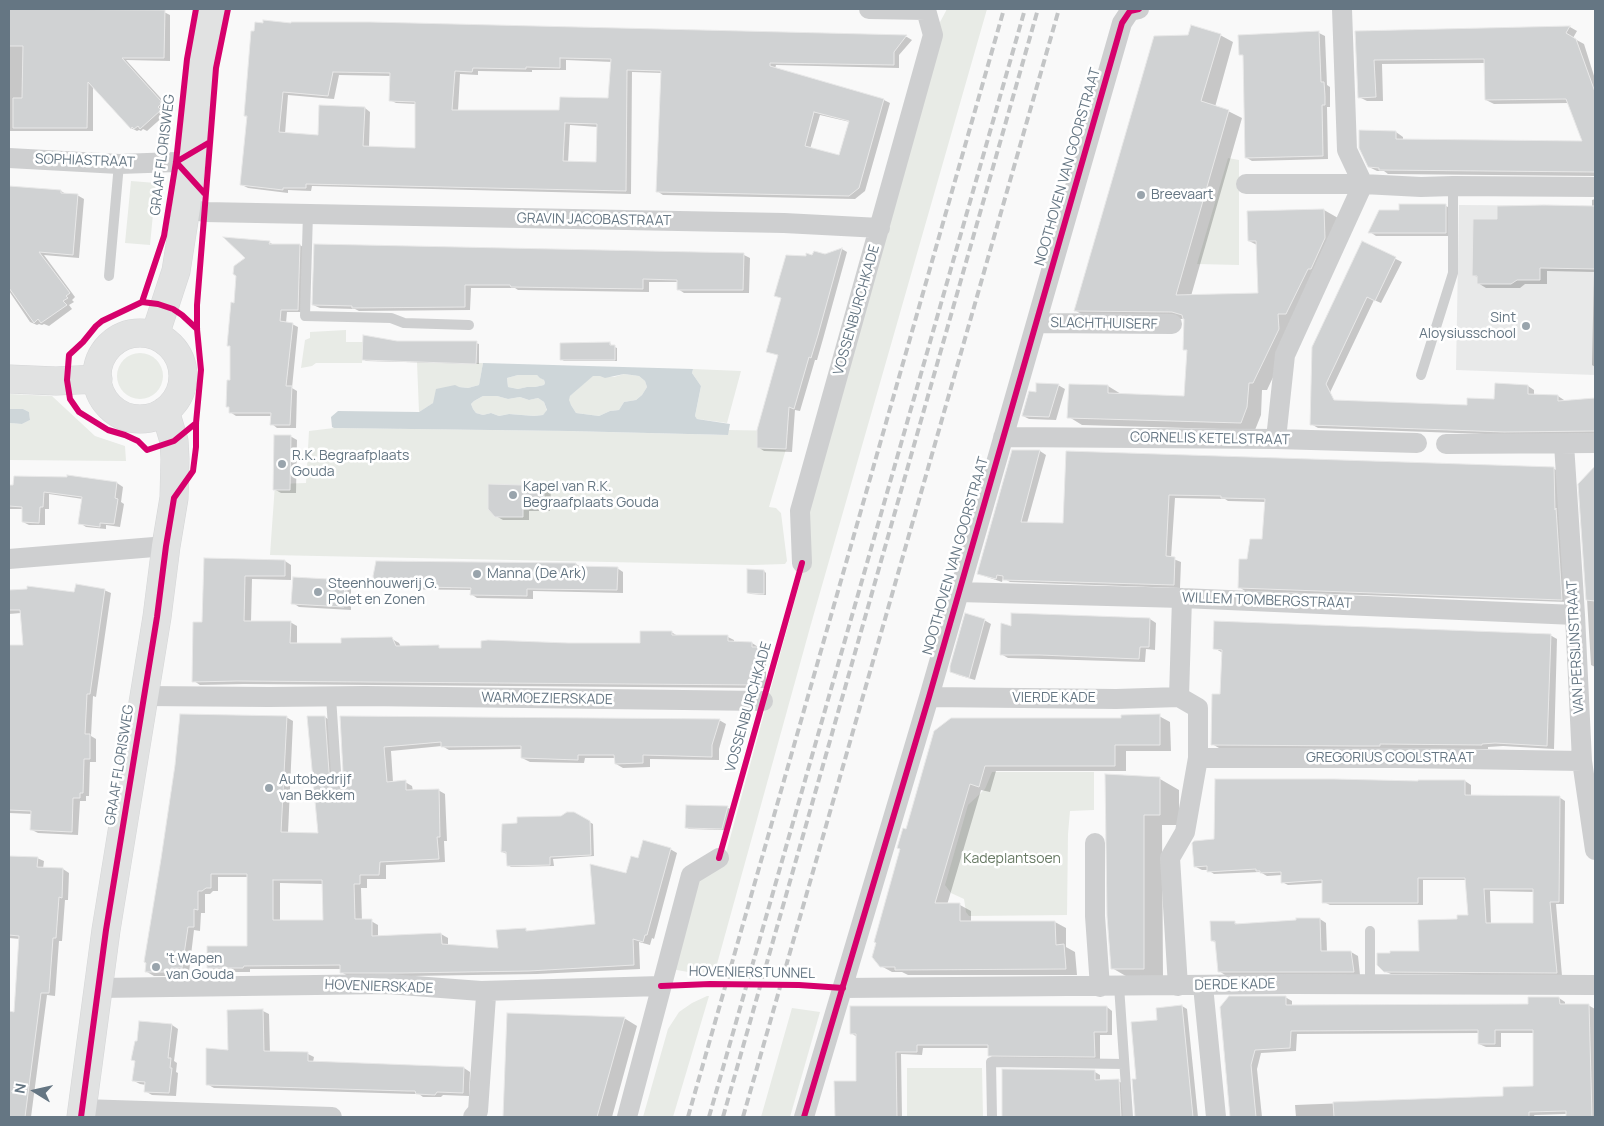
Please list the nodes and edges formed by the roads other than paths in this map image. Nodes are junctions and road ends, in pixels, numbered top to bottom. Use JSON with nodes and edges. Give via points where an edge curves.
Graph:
{"nodes":[{"id":1,"x":212,"y":9,"type":"edge"},
{"id":2,"x":869,"y":9,"type":"edge"},
{"id":3,"x":1139,"y":9,"type":"edge"},
{"id":4,"x":1342,"y":9,"type":"edge"},
{"id":5,"x":9,"y":158,"type":"edge"},
{"id":6,"x":191,"y":163,"type":"junction"},
{"id":7,"x":119,"y":164,"type":"junction"},
{"id":8,"x":1246,"y":184,"type":"dead end"},
{"id":9,"x":1363,"y":184,"type":"junction"},
{"id":10,"x":1453,"y":186,"type":"junction"},
{"id":11,"x":1595,"y":187,"type":"edge"},
{"id":12,"x":186,"y":208,"type":"junction"},
{"id":13,"x":308,"y":213,"type":"junction"},
{"id":14,"x":880,"y":228,"type":"junction"},
{"id":15,"x":109,"y":276,"type":"dead end"},
{"id":16,"x":1036,"y":323,"type":"junction"},
{"id":17,"x":1172,"y":324,"type":"dead end"},
{"id":18,"x":469,"y":325,"type":"dead end"},
{"id":19,"x":154,"y":335,"type":"junction"},
{"id":20,"x":1421,"y":376,"type":"dead end"},
{"id":21,"x":98,"y":378,"type":"junction"},
{"id":22,"x":9,"y":380,"type":"edge"},
{"id":23,"x":165,"y":411,"type":"junction"},
{"id":24,"x":1003,"y":437,"type":"junction"},
{"id":25,"x":1276,"y":439,"type":"junction"},
{"id":26,"x":1417,"y":443,"type":"dead end"},
{"id":27,"x":1595,"y":443,"type":"edge"},
{"id":28,"x":1446,"y":444,"type":"dead end"},
{"id":29,"x":1564,"y":444,"type":"junction"},
{"id":30,"x":166,"y":546,"type":"junction"},
{"id":31,"x":9,"y":559,"type":"edge"},
{"id":32,"x":802,"y":563,"type":"dead end"},
{"id":33,"x":958,"y":592,"type":"junction"},
{"id":34,"x":1182,"y":598,"type":"junction"},
{"id":35,"x":1575,"y":615,"type":"junction"},
{"id":36,"x":1586,"y":681,"type":"edge"},
{"id":37,"x":144,"y":696,"type":"junction"},
{"id":38,"x":331,"y":697,"type":"junction"},
{"id":39,"x":1179,"y":697,"type":"junction"},
{"id":40,"x":929,"y":698,"type":"junction"},
{"id":41,"x":763,"y":701,"type":"dead end"},
{"id":42,"x":1198,"y":758,"type":"junction"},
{"id":43,"x":1582,"y":761,"type":"junction"},
{"id":44,"x":336,"y":772,"type":"dead end"},
{"id":45,"x":1095,"y":843,"type":"dead end"},
{"id":46,"x":1595,"y":850,"type":"edge"},
{"id":47,"x":719,"y":858,"type":"dead end"},
{"id":48,"x":1370,"y":931,"type":"dead end"},
{"id":49,"x":1370,"y":984,"type":"junction"},
{"id":50,"x":1595,"y":985,"type":"edge"},
{"id":51,"x":661,"y":986,"type":"junction"},
{"id":52,"x":1110,"y":986,"type":"junction"},
{"id":53,"x":1178,"y":986,"type":"junction"},
{"id":54,"x":1203,"y":986,"type":"junction"},
{"id":55,"x":98,"y":988,"type":"junction"},
{"id":56,"x":843,"y":988,"type":"junction"},
{"id":57,"x":481,"y":991,"type":"junction"},
{"id":58,"x":1124,"y":1064,"type":"junction"},
{"id":59,"x":82,"y":1113,"type":"edge"},
{"id":60,"x":332,"y":1117,"type":"edge"},
{"id":61,"x":473,"y":1117,"type":"edge"},
{"id":62,"x":627,"y":1117,"type":"edge"},
{"id":63,"x":804,"y":1117,"type":"edge"},
{"id":64,"x":992,"y":1117,"type":"edge"},
{"id":65,"x":1128,"y":1117,"type":"edge"},
{"id":66,"x":1216,"y":1117,"type":"edge"}],
"edges":[{"from":1,"to":6,"type":"street","name":"GRAAF FLORISWEG","via":[[203,54]]},
{"from":2,"to":14,"type":"street","name":"VOSSENBURCHKADE","via":[[926,10],[933,35]]},
{"from":3,"to":16,"type":"street","name":"NOOTHOVEN VAN GOORSTRAAT","via":[[1130,12],[1122,23]]},
{"from":4,"to":9,"type":"street","via":[[1347,150]]},
{"from":5,"to":7,"type":"street","name":"SOPHIASTRAAT"},
{"from":6,"to":7,"type":"street","name":"SOPHIASTRAAT"},
{"from":6,"to":12,"type":"street","name":"GRAAF FLORISWEG"},
{"from":7,"to":15,"type":"lane"},
{"from":8,"to":9,"type":"street"},
{"from":9,"to":10,"type":"street"},
{"from":9,"to":25,"type":"street","via":[[1285,355]]},
{"from":10,"to":11,"type":"street"},
{"from":10,"to":20,"type":"lane","via":[[1453,273]]},
{"from":12,"to":13,"type":"street","name":"GRAVIN JACOBASTRAAT","via":[[204,212]]},
{"from":12,"to":19,"type":"street","name":"GRAAF FLORISWEG","via":[[176,271]]},
{"from":13,"to":14,"type":"street","name":"GRAVIN JACOBASTRAAT"},
{"from":13,"to":18,"type":"lane","via":[[305,316],[391,318],[404,323]]},
{"from":14,"to":32,"type":"street","name":"VOSSENBURCHKADE","via":[[800,511]]},
{"from":16,"to":17,"type":"street","name":"SLACHTHUISERF"},
{"from":16,"to":24,"type":"street","name":"NOOTHOVEN VAN GOORSTRAAT"},
{"from":19,"to":21,"type":"street","via":[[130,334],[114,341],[103,354]]},
{"from":19,"to":23,"type":"street","via":[[177,352],[183,370],[184,379],[178,397]]},
{"from":21,"to":22,"type":"street"},
{"from":21,"to":23,"type":"street","via":[[105,400],[122,415],[144,419]]},
{"from":23,"to":30,"type":"street","name":"GRAAF FLORISWEG","via":[[174,441],[175,458],[174,498]]},
{"from":24,"to":25,"type":"street","name":"CORNELIS KETELSTRAAT"},
{"from":24,"to":33,"type":"street","name":"NOOTHOVEN VAN GOORSTRAAT"},
{"from":25,"to":26,"type":"street","name":"CORNELIS KETELSTRAAT"},
{"from":27,"to":29,"type":"street"},
{"from":28,"to":29,"type":"street"},
{"from":29,"to":35,"type":"street","name":"VAN PERSIJNSTRAAT"},
{"from":30,"to":31,"type":"street"},
{"from":30,"to":37,"type":"street","name":"GRAAF FLORISWEG"},
{"from":33,"to":34,"type":"street","name":"WILLEM TOMBERGSTRAAT"},
{"from":33,"to":40,"type":"street","name":"NOOTHOVEN VAN GOORSTRAAT"},
{"from":34,"to":35,"type":"street","name":"WILLEM TOMBERGSTRAAT"},
{"from":34,"to":39,"type":"street"},
{"from":35,"to":36,"type":"street","name":"VAN PERSIJNSTRAAT"},
{"from":36,"to":43,"type":"street","name":"VAN PERSIJNSTRAAT"},
{"from":37,"to":38,"type":"street","name":"WARMOEZIERSKADE"},
{"from":37,"to":55,"type":"street","name":"GRAAF FLORISWEG"},
{"from":38,"to":41,"type":"street","name":"WARMOEZIERSKADE"},
{"from":38,"to":44,"type":"lane"},
{"from":39,"to":40,"type":"street","name":"VIERDE KADE"},
{"from":39,"to":42,"type":"street","via":[[1198,708]]},
{"from":40,"to":56,"type":"street","name":"NOOTHOVEN VAN GOORSTRAAT"},
{"from":42,"to":43,"type":"street","name":"GREGORIUS COOLSTRAAT"},
{"from":42,"to":53,"type":"street","via":[[1185,832],[1170,858]]},
{"from":43,"to":46,"type":"street","name":"VAN PERSIJNSTRAAT"},
{"from":45,"to":52,"type":"street","via":[[1095,916]]},
{"from":47,"to":51,"type":"street","via":[[691,875]]},
{"from":48,"to":49,"type":"lane"},
{"from":49,"to":50,"type":"street","name":"DERDE KADE"},
{"from":49,"to":54,"type":"street","name":"DERDE KADE"},
{"from":51,"to":57,"type":"street","name":"HOVENIERSKADE"},
{"from":51,"to":62,"type":"street"},
{"from":52,"to":53,"type":"street","name":"DERDE KADE"},
{"from":52,"to":56,"type":"street","name":"DERDE KADE"},
{"from":52,"to":58,"type":"lane"},
{"from":53,"to":54,"type":"street","name":"DERDE KADE"},
{"from":54,"to":66,"type":"street"},
{"from":55,"to":57,"type":"street","name":"HOVENIERSKADE","via":[[388,984]]},
{"from":55,"to":59,"type":"street","name":"GRAAF FLORISWEG"},
{"from":56,"to":63,"type":"street","name":"NOOTHOVEN VAN GOORSTRAAT"},
{"from":57,"to":61,"type":"street","via":[[486,996],[478,1111]]},
{"from":58,"to":64,"type":"lane","via":[[992,1062]]},
{"from":58,"to":65,"type":"lane"},
{"from":59,"to":60,"type":"street"}]}
